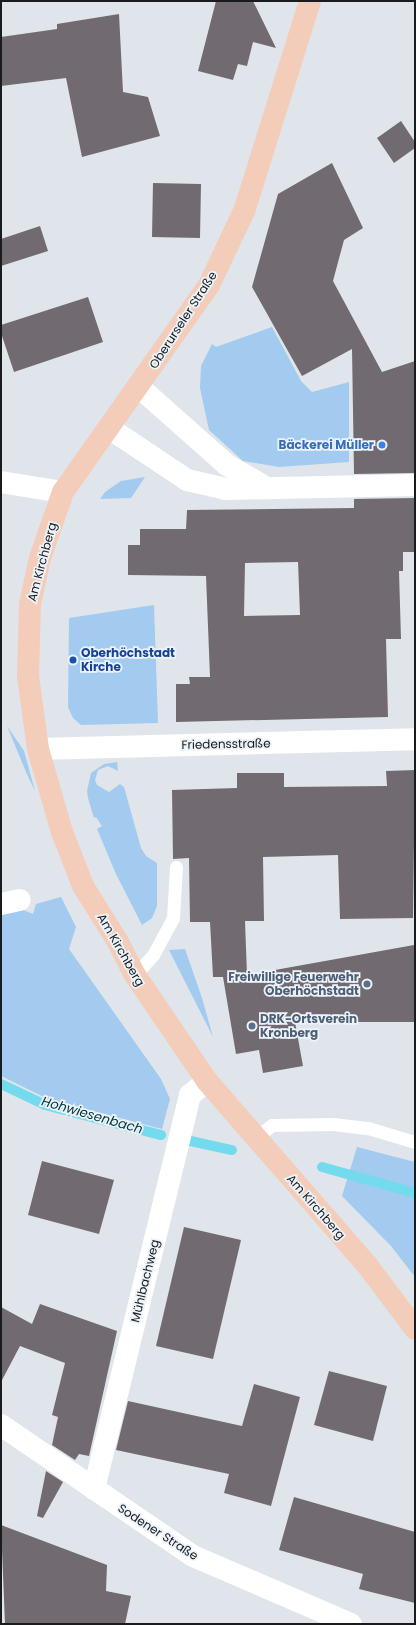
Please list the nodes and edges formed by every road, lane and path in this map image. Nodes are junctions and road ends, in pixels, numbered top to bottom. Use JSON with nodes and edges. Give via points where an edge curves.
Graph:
{"nodes":[{"id":1,"x":310,"y":1,"type":"edge"},
{"id":2,"x":138,"y":387,"type":"junction"},
{"id":3,"x":108,"y":428,"type":"junction"},
{"id":4,"x":1,"y":482,"type":"edge"},
{"id":5,"x":415,"y":486,"type":"edge"},
{"id":6,"x":268,"y":488,"type":"junction"},
{"id":7,"x":63,"y":492,"type":"junction"},
{"id":8,"x":415,"y":739,"type":"edge"},
{"id":9,"x":38,"y":749,"type":"junction"},
{"id":10,"x":176,"y":867,"type":"dead end"},
{"id":11,"x":135,"y":976,"type":"junction"},
{"id":12,"x":207,"y":1081,"type":"junction"},
{"id":13,"x":256,"y":1137,"type":"junction"},
{"id":14,"x":415,"y":1142,"type":"edge"},
{"id":15,"x":415,"y":1330,"type":"edge"},
{"id":16,"x":1,"y":1425,"type":"edge"},
{"id":17,"x":94,"y":1488,"type":"junction"},
{"id":18,"x":351,"y":1624,"type":"edge"}],
"edges":[{"from":1,"to":2,"type":"main road","name":"Oberurseler Straße","via":[[244,211],[209,285]]},
{"from":2,"to":3,"type":"main road","name":"Oberurseler Straße"},
{"from":2,"to":6,"type":"street","via":[[227,465]]},
{"from":3,"to":6,"type":"street","via":[[187,480],[225,489]]},
{"from":3,"to":7,"type":"main road","name":"Oberurseler Straße"},
{"from":4,"to":7,"type":"street"},
{"from":5,"to":6,"type":"street"},
{"from":7,"to":9,"type":"main road","name":"Am Kirchberg","via":[[40,558],[30,604],[28,676]]},
{"from":8,"to":9,"type":"street","name":"Friedensstraße"},
{"from":9,"to":11,"type":"main road","name":"Am Kirchberg","via":[[62,832],[84,886]]},
{"from":10,"to":11,"type":"lane","via":[[173,918],[153,955]]},
{"from":11,"to":12,"type":"main road","name":"Am Kirchberg"},
{"from":12,"to":13,"type":"main road","name":"Am Kirchberg"},
{"from":12,"to":17,"type":"street","name":"Mühlbachweg","via":[[190,1095]]},
{"from":13,"to":14,"type":"lane","via":[[272,1125],[333,1124],[368,1128]]},
{"from":13,"to":15,"type":"main road","name":"Am Kirchberg","via":[[367,1265]]},
{"from":16,"to":17,"type":"street","name":"Sodener Straße"},
{"from":17,"to":18,"type":"street","name":"Sodener Straße","via":[[193,1556]]}]}
